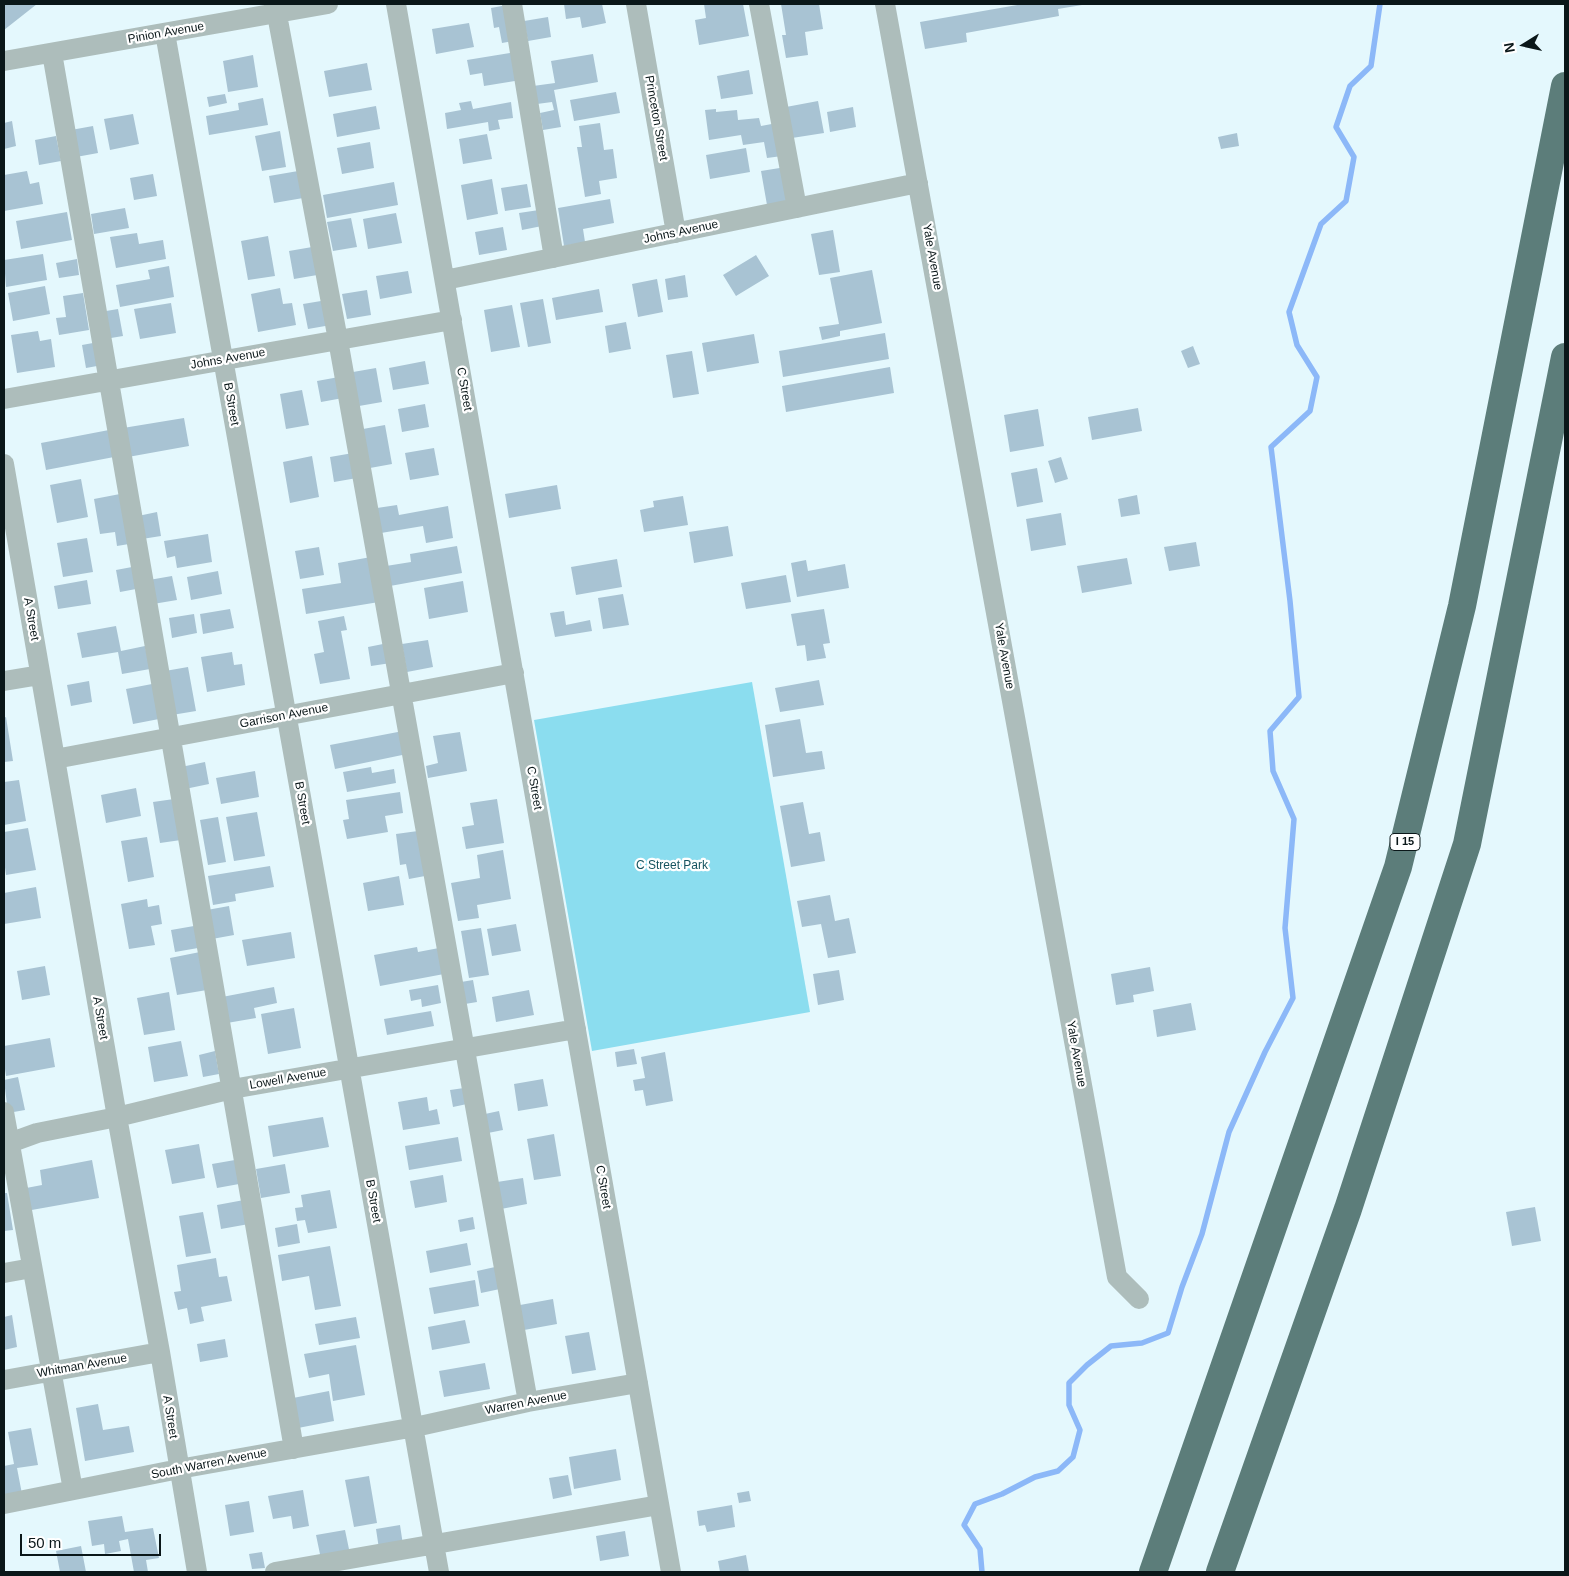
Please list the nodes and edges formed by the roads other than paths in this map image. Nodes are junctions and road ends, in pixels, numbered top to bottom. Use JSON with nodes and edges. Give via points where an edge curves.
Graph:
{"nodes":[{"id":1,"x":328,"y":4,"type":"edge"},
{"id":2,"x":396,"y":4,"type":"edge"},
{"id":3,"x":512,"y":4,"type":"edge"},
{"id":4,"x":636,"y":4,"type":"edge"},
{"id":5,"x":759,"y":4,"type":"edge"},
{"id":6,"x":886,"y":4,"type":"edge"},
{"id":7,"x":276,"y":8,"type":"edge"},
{"id":8,"x":165,"y":33,"type":"junction"},
{"id":9,"x":52,"y":53,"type":"junction"},
{"id":10,"x":4,"y":61,"type":"edge"},
{"id":11,"x":1565,"y":86,"type":"edge"},
{"id":12,"x":918,"y":183,"type":"junction"},
{"id":13,"x":797,"y":208,"type":"junction"},
{"id":14,"x":676,"y":233,"type":"junction"},
{"id":15,"x":554,"y":258,"type":"junction"},
{"id":16,"x":445,"y":280,"type":"junction"},
{"id":17,"x":452,"y":320,"type":"junction"},
{"id":18,"x":338,"y":340,"type":"junction"},
{"id":19,"x":1565,"y":357,"type":"edge"},
{"id":20,"x":223,"y":360,"type":"junction"},
{"id":21,"x":108,"y":380,"type":"junction"},
{"id":22,"x":4,"y":398,"type":"edge"},
{"id":23,"x":4,"y":464,"type":"edge"},
{"id":24,"x":514,"y":674,"type":"junction"},
{"id":25,"x":40,"y":675,"type":"junction"},
{"id":26,"x":4,"y":681,"type":"edge"},
{"id":27,"x":401,"y":694,"type":"junction"},
{"id":28,"x":286,"y":716,"type":"junction"},
{"id":29,"x":170,"y":737,"type":"junction"},
{"id":30,"x":55,"y":759,"type":"junction"},
{"id":31,"x":576,"y":1029,"type":"junction"},
{"id":32,"x":465,"y":1048,"type":"junction"},
{"id":33,"x":349,"y":1069,"type":"junction"},
{"id":34,"x":232,"y":1089,"type":"junction"},
{"id":35,"x":4,"y":1112,"type":"edge"},
{"id":36,"x":117,"y":1117,"type":"junction"},
{"id":37,"x":7,"y":1144,"type":"edge"},
{"id":38,"x":32,"y":1268,"type":"junction"},
{"id":39,"x":4,"y":1272,"type":"edge"},
{"id":40,"x":1139,"y":1298,"type":"dead end"},
{"id":41,"x":160,"y":1352,"type":"junction"},
{"id":42,"x":51,"y":1371,"type":"junction"},
{"id":43,"x":4,"y":1380,"type":"edge"},
{"id":44,"x":638,"y":1383,"type":"junction"},
{"id":45,"x":528,"y":1402,"type":"junction"},
{"id":46,"x":414,"y":1426,"type":"junction"},
{"id":47,"x":294,"y":1448,"type":"junction"},
{"id":48,"x":178,"y":1469,"type":"junction"},
{"id":49,"x":74,"y":1490,"type":"junction"},
{"id":50,"x":4,"y":1504,"type":"edge"},
{"id":51,"x":659,"y":1505,"type":"junction"},
{"id":52,"x":435,"y":1544,"type":"junction"},
{"id":53,"x":197,"y":1572,"type":"edge"},
{"id":54,"x":275,"y":1572,"type":"edge"},
{"id":55,"x":439,"y":1572,"type":"edge"},
{"id":56,"x":671,"y":1572,"type":"edge"},
{"id":57,"x":1153,"y":1572,"type":"edge"},
{"id":58,"x":1220,"y":1572,"type":"edge"}],
"edges":[{"from":1,"to":7,"type":"street","name":"Pinion Avenue"},
{"from":2,"to":16,"type":"street","name":"C Street"},
{"from":3,"to":15,"type":"street"},
{"from":4,"to":14,"type":"street","name":"Princeton Street"},
{"from":5,"to":13,"type":"street"},
{"from":6,"to":12,"type":"street","name":"Yale Avenue"},
{"from":7,"to":8,"type":"street","name":"Pinion Avenue"},
{"from":7,"to":18,"type":"street"},
{"from":8,"to":9,"type":"street","name":"Pinion Avenue"},
{"from":8,"to":20,"type":"street","name":"B Street"},
{"from":9,"to":10,"type":"street","name":"Pinion Avenue"},
{"from":9,"to":21,"type":"street"},
{"from":11,"to":57,"type":"highway","number":"I 15","via":[[1462,606],[1398,866]]},
{"from":12,"to":13,"type":"street","name":"Johns Avenue"},
{"from":12,"to":40,"type":"street","name":"Yale Avenue","via":[[1117,1277]]},
{"from":13,"to":14,"type":"street","name":"Johns Avenue"},
{"from":14,"to":15,"type":"street","name":"Johns Avenue"},
{"from":15,"to":16,"type":"street","name":"Johns Avenue"},
{"from":16,"to":17,"type":"street","name":"C Street"},
{"from":17,"to":18,"type":"street","name":"Johns Avenue"},
{"from":17,"to":24,"type":"street","name":"C Street"},
{"from":18,"to":20,"type":"street","name":"Johns Avenue"},
{"from":18,"to":27,"type":"street"},
{"from":19,"to":58,"type":"highway","via":[[1467,844],[1348,1209]]},
{"from":20,"to":21,"type":"street","name":"Johns Avenue"},
{"from":20,"to":28,"type":"street","name":"B Street"},
{"from":21,"to":22,"type":"street","name":"Johns Avenue"},
{"from":21,"to":29,"type":"street"},
{"from":23,"to":25,"type":"street","name":"A Street"},
{"from":24,"to":27,"type":"street","name":"Garrison Avenue"},
{"from":24,"to":31,"type":"street","name":"C Street"},
{"from":25,"to":26,"type":"street"},
{"from":25,"to":30,"type":"street","name":"A Street"},
{"from":27,"to":28,"type":"street","name":"Garrison Avenue"},
{"from":27,"to":32,"type":"street"},
{"from":28,"to":29,"type":"street","name":"Garrison Avenue"},
{"from":28,"to":33,"type":"street","name":"B Street"},
{"from":29,"to":30,"type":"street","name":"Garrison Avenue"},
{"from":29,"to":34,"type":"street"},
{"from":30,"to":36,"type":"street","name":"A Street"},
{"from":31,"to":32,"type":"street","name":"Lowell Avenue"},
{"from":31,"to":44,"type":"street","name":"C Street"},
{"from":32,"to":33,"type":"street","name":"Lowell Avenue"},
{"from":32,"to":45,"type":"street"},
{"from":33,"to":34,"type":"street","name":"Lowell Avenue"},
{"from":33,"to":46,"type":"street","name":"B Street"},
{"from":34,"to":36,"type":"street","name":"Lowell Avenue"},
{"from":34,"to":47,"type":"street"},
{"from":35,"to":37,"type":"street"},
{"from":36,"to":37,"type":"street","name":"Lowell Avenue","via":[[37,1132]]},
{"from":36,"to":41,"type":"street","name":"A Street"},
{"from":37,"to":38,"type":"street"},
{"from":38,"to":39,"type":"street"},
{"from":38,"to":42,"type":"street"},
{"from":41,"to":42,"type":"street","name":"Whitman Avenue"},
{"from":41,"to":48,"type":"street","name":"A Street"},
{"from":42,"to":43,"type":"street","name":"Whitman Avenue"},
{"from":42,"to":49,"type":"street"},
{"from":44,"to":45,"type":"street","name":"Warren Avenue"},
{"from":44,"to":51,"type":"street","name":"C Street"},
{"from":45,"to":46,"type":"street","name":"Warren Avenue"},
{"from":46,"to":47,"type":"street","name":"South Warren Avenue"},
{"from":46,"to":52,"type":"street","name":"B Street"},
{"from":47,"to":48,"type":"street","name":"South Warren Avenue"},
{"from":48,"to":49,"type":"street","name":"South Warren Avenue"},
{"from":48,"to":53,"type":"street","name":"A Street"},
{"from":49,"to":50,"type":"street","name":"South Warren Avenue"},
{"from":51,"to":52,"type":"street"},
{"from":51,"to":56,"type":"street","name":"C Street"},
{"from":52,"to":54,"type":"street"},
{"from":52,"to":55,"type":"street","name":"B Street"}]}
